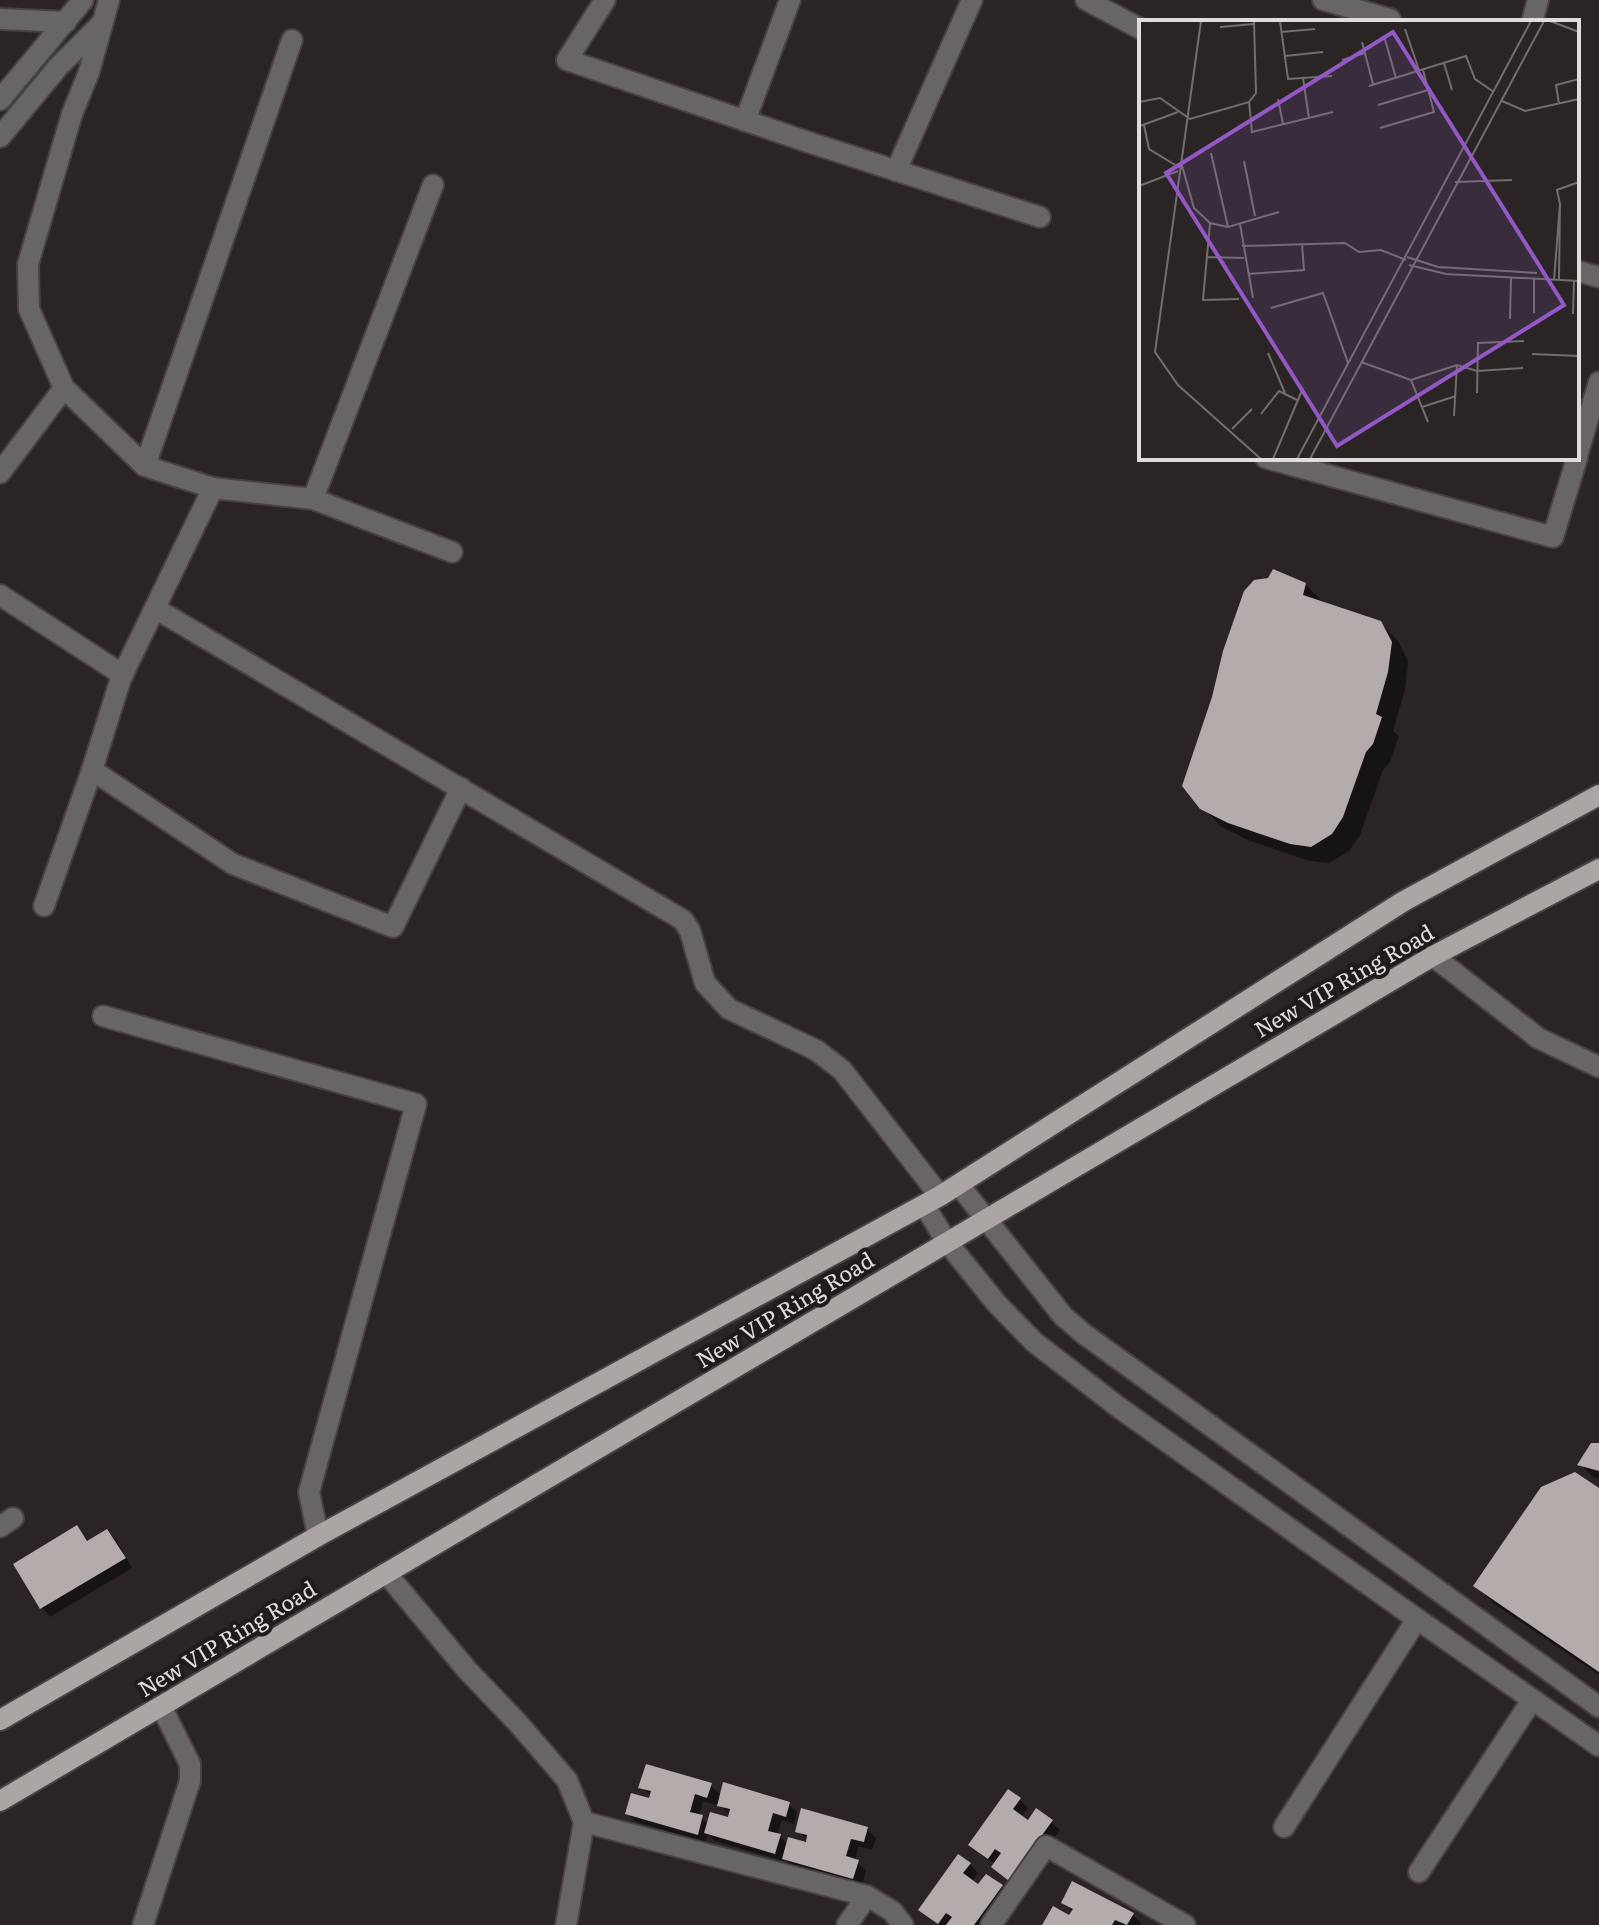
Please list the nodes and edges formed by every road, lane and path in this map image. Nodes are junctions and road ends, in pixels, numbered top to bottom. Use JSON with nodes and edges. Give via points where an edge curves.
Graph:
{"nodes":[{"id":1,"x":83,"y":0,"type":"edge"},
{"id":2,"x":122,"y":0,"type":"edge"},
{"id":3,"x":605,"y":0,"type":"edge"},
{"id":4,"x":790,"y":0,"type":"edge"},
{"id":5,"x":972,"y":0,"type":"edge"},
{"id":6,"x":1086,"y":0,"type":"edge"},
{"id":7,"x":1323,"y":0,"type":"edge"},
{"id":8,"x":1538,"y":0,"type":"edge"},
{"id":9,"x":1391,"y":14,"type":"edge"},
{"id":10,"x":103,"y":16,"type":"edge"},
{"id":11,"x":0,"y":19,"type":"edge"},
{"id":12,"x":1533,"y":20,"type":"edge"},
{"id":13,"x":66,"y":22,"type":"junction"},
{"id":14,"x":1139,"y":28,"type":"edge"},
{"id":15,"x":292,"y":40,"type":"dead end"},
{"id":16,"x":0,"y":100,"type":"edge"},
{"id":17,"x":745,"y":121,"type":"junction"},
{"id":18,"x":0,"y":137,"type":"edge"},
{"id":19,"x":896,"y":171,"type":"junction"},
{"id":20,"x":433,"y":185,"type":"dead end"},
{"id":21,"x":1040,"y":217,"type":"dead end"},
{"id":22,"x":1579,"y":272,"type":"edge"},
{"id":23,"x":1599,"y":277,"type":"edge"},
{"id":24,"x":1599,"y":382,"type":"edge"},
{"id":25,"x":64,"y":388,"type":"junction"},
{"id":26,"x":1584,"y":404,"type":"edge"},
{"id":27,"x":1579,"y":442,"type":"edge"},
{"id":28,"x":1273,"y":460,"type":"edge"},
{"id":29,"x":1576,"y":460,"type":"edge"},
{"id":30,"x":145,"y":466,"type":"junction"},
{"id":31,"x":0,"y":473,"type":"edge"},
{"id":32,"x":213,"y":488,"type":"junction"},
{"id":33,"x":313,"y":499,"type":"junction"},
{"id":34,"x":452,"y":552,"type":"dead end"},
{"id":35,"x":0,"y":595,"type":"edge"},
{"id":36,"x":156,"y":609,"type":"junction"},
{"id":37,"x":123,"y":675,"type":"junction"},
{"id":38,"x":92,"y":770,"type":"junction"},
{"id":39,"x":461,"y":788,"type":"junction"},
{"id":40,"x":1599,"y":795,"type":"edge"},
{"id":41,"x":1599,"y":869,"type":"edge"},
{"id":42,"x":44,"y":906,"type":"dead end"},
{"id":43,"x":1433,"y":956,"type":"junction"},
{"id":44,"x":103,"y":1016,"type":"dead end"},
{"id":45,"x":1599,"y":1067,"type":"edge"},
{"id":46,"x":959,"y":1185,"type":"junction"},
{"id":47,"x":932,"y":1201,"type":"junction"},
{"id":48,"x":986,"y":1221,"type":"junction"},
{"id":49,"x":947,"y":1242,"type":"junction"},
{"id":50,"x":318,"y":1536,"type":"junction"},
{"id":51,"x":386,"y":1573,"type":"junction"},
{"id":52,"x":1417,"y":1619,"type":"junction"},
{"id":53,"x":1532,"y":1700,"type":"junction"},
{"id":54,"x":161,"y":1706,"type":"junction"},
{"id":55,"x":1599,"y":1707,"type":"edge"},
{"id":56,"x":0,"y":1720,"type":"edge"},
{"id":57,"x":1599,"y":1746,"type":"edge"},
{"id":58,"x":0,"y":1801,"type":"edge"},
{"id":59,"x":584,"y":1822,"type":"junction"},
{"id":60,"x":1284,"y":1827,"type":"dead end"},
{"id":61,"x":1419,"y":1872,"type":"dead end"},
{"id":62,"x":867,"y":1896,"type":"junction"},
{"id":63,"x":143,"y":1925,"type":"edge"},
{"id":64,"x":566,"y":1925,"type":"edge"},
{"id":65,"x":847,"y":1925,"type":"edge"},
{"id":66,"x":903,"y":1925,"type":"edge"},
{"id":67,"x":991,"y":1925,"type":"edge"},
{"id":68,"x":1185,"y":1925,"type":"edge"}],
"edges":[{"from":1,"to":10,"type":"street"},
{"from":1,"to":13,"type":"street"},
{"from":2,"to":10,"type":"street"},
{"from":3,"to":17,"type":"street","via":[[567,60]]},
{"from":4,"to":17,"type":"street"},
{"from":5,"to":19,"type":"street"},
{"from":6,"to":14,"type":"street"},
{"from":7,"to":9,"type":"street"},
{"from":8,"to":12,"type":"street"},
{"from":10,"to":18,"type":"street"},
{"from":10,"to":25,"type":"street","via":[[28,264],[29,309]]},
{"from":11,"to":13,"type":"street"},
{"from":13,"to":16,"type":"street"},
{"from":15,"to":30,"type":"street"},
{"from":17,"to":19,"type":"street"},
{"from":19,"to":21,"type":"street"},
{"from":20,"to":33,"type":"street"},
{"from":22,"to":23,"type":"street"},
{"from":24,"to":26,"type":"street"},
{"from":25,"to":30,"type":"street"},
{"from":25,"to":31,"type":"street"},
{"from":26,"to":27,"type":"street"},
{"from":28,"to":29,"type":"street","via":[[1553,537]]},
{"from":30,"to":32,"type":"street"},
{"from":32,"to":33,"type":"street"},
{"from":32,"to":36,"type":"street"},
{"from":33,"to":34,"type":"street"},
{"from":35,"to":37,"type":"street"},
{"from":36,"to":37,"type":"street"},
{"from":36,"to":39,"type":"street"},
{"from":37,"to":38,"type":"street"},
{"from":38,"to":39,"type":"street","via":[[233,864],[393,927]]},
{"from":38,"to":42,"type":"street"},
{"from":39,"to":47,"type":"street","via":[[683,920],[705,983],[729,1009],[816,1050],[842,1070]]},
{"from":40,"to":46,"type":"main road","name":"New VIP Ring Road","via":[[1404,901]]},
{"from":41,"to":43,"type":"main road","name":"New VIP Ring Road"},
{"from":43,"to":45,"type":"street","via":[[1538,1038]]},
{"from":43,"to":48,"type":"main road","name":"New VIP Ring Road"},
{"from":44,"to":50,"type":"street","via":[[416,1104],[309,1492]]},
{"from":46,"to":47,"type":"main road","name":"New VIP Ring Road"},
{"from":46,"to":48,"type":"street"},
{"from":47,"to":49,"type":"street"},
{"from":47,"to":50,"type":"main road","name":"New VIP Ring Road"},
{"from":48,"to":49,"type":"main road","name":"New VIP Ring Road"},
{"from":48,"to":55,"type":"street","via":[[1063,1316],[1084,1334]]},
{"from":49,"to":51,"type":"main road","name":"New VIP Ring Road"},
{"from":49,"to":52,"type":"street","via":[[1034,1342]]},
{"from":50,"to":56,"type":"main road","name":"New VIP Ring Road"},
{"from":51,"to":54,"type":"main road","name":"New VIP Ring Road"},
{"from":51,"to":59,"type":"street","via":[[567,1780]]},
{"from":52,"to":53,"type":"street"},
{"from":52,"to":60,"type":"street"},
{"from":53,"to":57,"type":"street"},
{"from":53,"to":61,"type":"street"},
{"from":54,"to":58,"type":"main road","name":"New VIP Ring Road"},
{"from":54,"to":63,"type":"street","via":[[191,1772]]},
{"from":59,"to":62,"type":"street"},
{"from":59,"to":64,"type":"street"},
{"from":62,"to":65,"type":"street"},
{"from":62,"to":66,"type":"street","via":[[892,1911]]},
{"from":67,"to":68,"type":"street","via":[[1046,1846]]}]}
